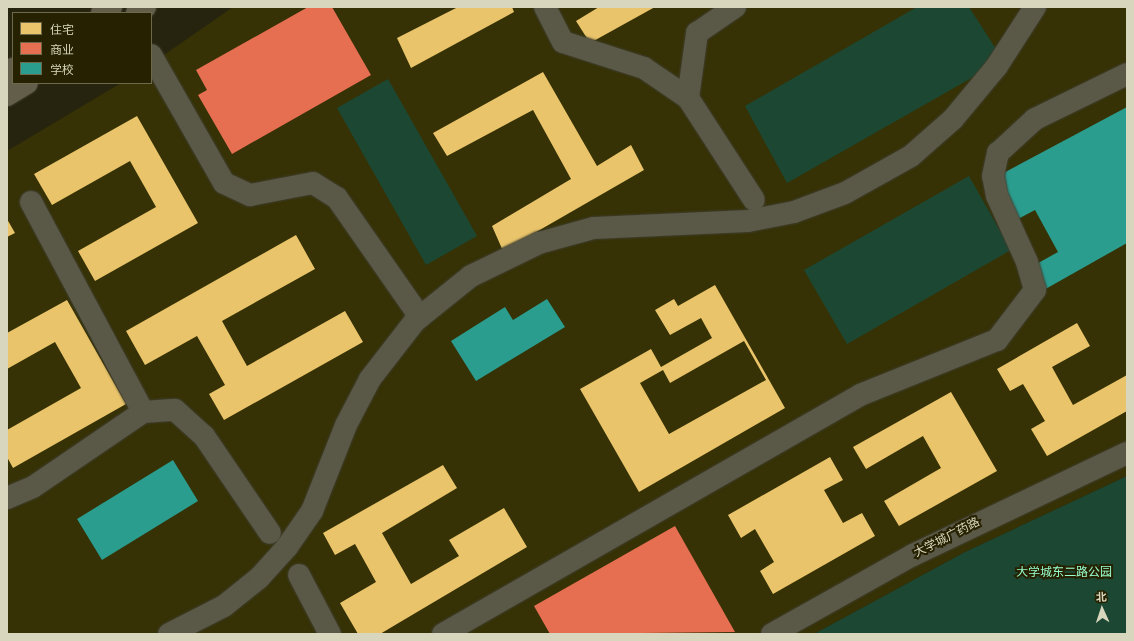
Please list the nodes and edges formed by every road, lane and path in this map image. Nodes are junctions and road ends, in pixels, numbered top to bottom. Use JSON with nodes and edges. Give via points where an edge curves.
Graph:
{"nodes":[{"id":1,"x":544,"y":7,"type":"edge"},
{"id":2,"x":735,"y":7,"type":"edge"},
{"id":3,"x":1035,"y":7,"type":"edge"},
{"id":4,"x":152,"y":57,"type":"edge"},
{"id":5,"x":1127,"y":74,"type":"edge"},
{"id":6,"x":25,"y":84,"type":"edge"},
{"id":7,"x":7,"y":95,"type":"edge"},
{"id":8,"x":688,"y":98,"type":"junction"},
{"id":9,"x":754,"y":200,"type":"dead end"},
{"id":10,"x":31,"y":202,"type":"dead end"},
{"id":11,"x":420,"y":318,"type":"junction"},
{"id":12,"x":143,"y":412,"type":"junction"},
{"id":13,"x":1127,"y":453,"type":"edge"},
{"id":14,"x":7,"y":498,"type":"edge"},
{"id":15,"x":270,"y":533,"type":"dead end"},
{"id":16,"x":299,"y":575,"type":"dead end"},
{"id":17,"x":169,"y":634,"type":"edge"},
{"id":18,"x":330,"y":634,"type":"edge"},
{"id":19,"x":444,"y":634,"type":"edge"},
{"id":20,"x":772,"y":634,"type":"edge"}],
"edges":[{"from":1,"to":8,"type":"lane","via":[[563,42],[644,68]]},
{"from":2,"to":8,"type":"lane","via":[[697,33]]},
{"from":3,"to":11,"type":"lane","via":[[997,66],[953,119],[911,156],[851,190],[794,212],[748,221],[621,225],[564,235],[513,254],[471,276]]},
{"from":4,"to":11,"type":"lane","via":[[224,183],[250,195],[313,183],[337,198]]},
{"from":5,"to":19,"type":"lane","via":[[1035,119],[998,153],[993,176],[997,196],[1027,262],[1035,290],[996,340],[860,395]]},
{"from":6,"to":7,"type":"main road"},
{"from":8,"to":9,"type":"lane"},
{"from":10,"to":12,"type":"lane"},
{"from":11,"to":17,"type":"lane","via":[[370,379],[346,425],[312,511],[288,547],[242,592],[208,616]]},
{"from":12,"to":14,"type":"lane","via":[[33,488]]},
{"from":12,"to":15,"type":"lane","via":[[175,410],[204,436]]},
{"from":13,"to":20,"type":"lane","name":"大学城广药路","via":[[913,554]]},
{"from":16,"to":18,"type":"lane"}]}
